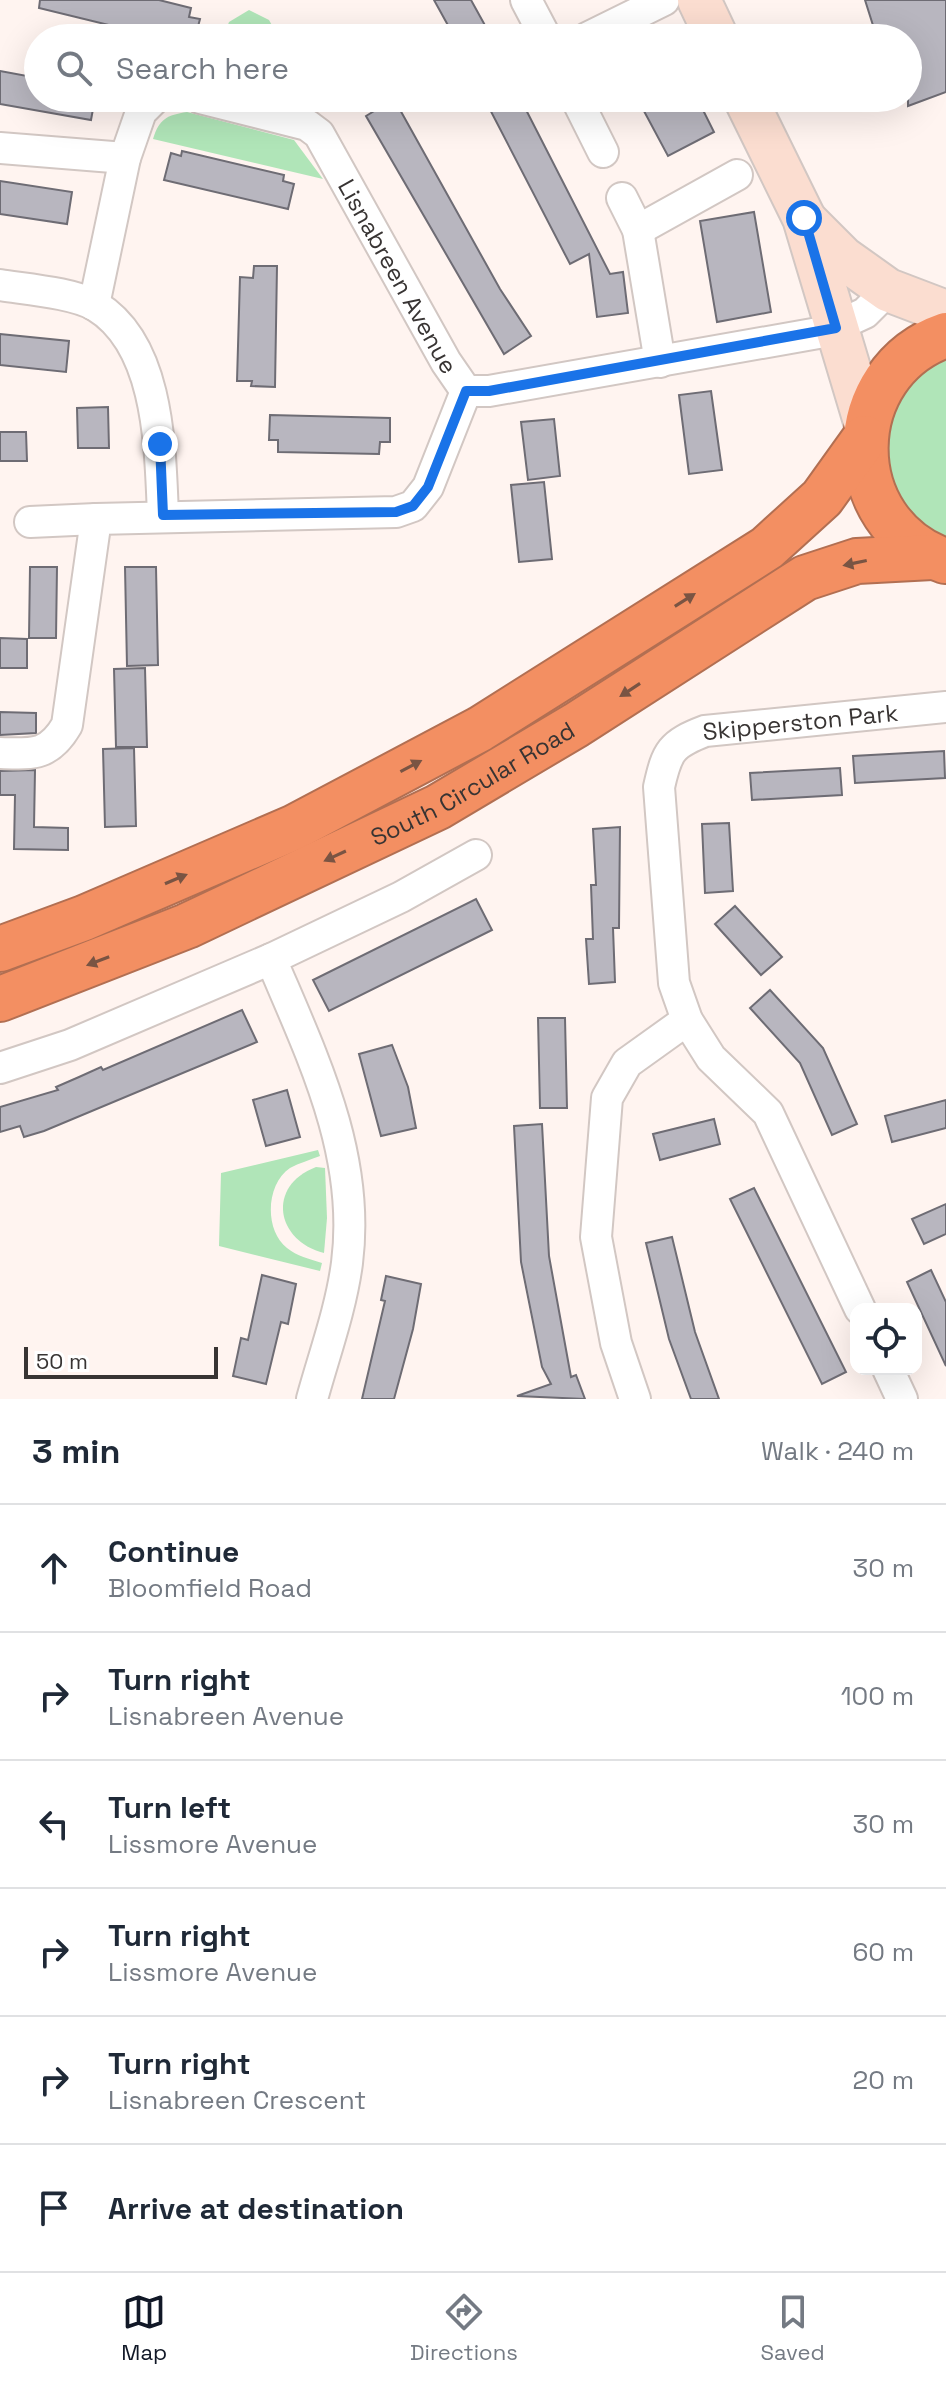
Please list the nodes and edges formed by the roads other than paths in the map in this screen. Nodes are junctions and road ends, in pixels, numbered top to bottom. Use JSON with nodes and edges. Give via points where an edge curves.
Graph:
{"nodes":[{"id":1,"x":526,"y":0,"type":"edge"},
{"id":2,"x":664,"y":0,"type":"edge"},
{"id":3,"x":699,"y":0,"type":"edge"},
{"id":4,"x":539,"y":24,"type":"edge"},
{"id":5,"x":615,"y":24,"type":"edge"},
{"id":6,"x":710,"y":24,"type":"edge"},
{"id":7,"x":141,"y":112,"type":"edge"},
{"id":8,"x":255,"y":112,"type":"edge"},
{"id":9,"x":583,"y":112,"type":"edge"},
{"id":10,"x":752,"y":112,"type":"edge"},
{"id":11,"x":0,"y":148,"type":"edge"},
{"id":12,"x":603,"y":152,"type":"dead end"},
{"id":13,"x":125,"y":158,"type":"junction"},
{"id":14,"x":737,"y":175,"type":"dead end"},
{"id":15,"x":622,"y":198,"type":"dead end"},
{"id":16,"x":804,"y":218,"type":"junction"},
{"id":17,"x":638,"y":230,"type":"junction"},
{"id":18,"x":0,"y":285,"type":"edge"},
{"id":19,"x":888,"y":290,"type":"junction"},
{"id":20,"x":94,"y":305,"type":"junction"},
{"id":21,"x":946,"y":312,"type":"edge"},
{"id":22,"x":836,"y":328,"type":"junction"},
{"id":23,"x":946,"y":335,"type":"edge"},
{"id":24,"x":660,"y":362,"type":"junction"},
{"id":25,"x":466,"y":391,"type":"junction"},
{"id":26,"x":865,"y":431,"type":"junction"},
{"id":27,"x":163,"y":515,"type":"junction"},
{"id":28,"x":96,"y":519,"type":"junction"},
{"id":29,"x":30,"y":522,"type":"dead end"},
{"id":30,"x":939,"y":560,"type":"edge"},
{"id":31,"x":946,"y":707,"type":"edge"},
{"id":32,"x":0,"y":753,"type":"edge"},
{"id":33,"x":476,"y":855,"type":"dead end"},
{"id":34,"x":0,"y":949,"type":"edge"},
{"id":35,"x":271,"y":959,"type":"junction"},
{"id":36,"x":0,"y":999,"type":"edge"},
{"id":37,"x":687,"y":1020,"type":"junction"},
{"id":38,"x":0,"y":1068,"type":"edge"},
{"id":39,"x":857,"y":1303,"type":"edge"},
{"id":40,"x":891,"y":1375,"type":"edge"},
{"id":41,"x":312,"y":1399,"type":"edge"},
{"id":42,"x":635,"y":1399,"type":"edge"},
{"id":43,"x":902,"y":1399,"type":"edge"}],
"edges":[{"from":1,"to":4,"type":"street"},
{"from":2,"to":5,"type":"street"},
{"from":3,"to":6,"type":"street"},
{"from":7,"to":13,"type":"street"},
{"from":8,"to":25,"type":"street","name":"Lisnabreen Avenue","via":[[307,125],[319,134]]},
{"from":9,"to":12,"type":"street"},
{"from":10,"to":16,"type":"street"},
{"from":11,"to":13,"type":"street"},
{"from":13,"to":20,"type":"street"},
{"from":14,"to":17,"type":"street"},
{"from":15,"to":17,"type":"street"},
{"from":16,"to":19,"type":"street","via":[[843,258]]},
{"from":16,"to":22,"type":"street"},
{"from":17,"to":24,"type":"street"},
{"from":18,"to":20,"type":"street"},
{"from":19,"to":21,"type":"street"},
{"from":19,"to":22,"type":"street","name":"Lisnabreen Avenue","via":[[865,313]]},
{"from":20,"to":27,"type":"street","via":[[124,329],[151,392]]},
{"from":22,"to":24,"type":"street","name":"Lisnabreen Avenue"},
{"from":22,"to":26,"type":"street"},
{"from":23,"to":26,"type":"highway","via":[[900,362],[878,391]]},
{"from":24,"to":25,"type":"street","name":"Lisnabreen Avenue"},
{"from":25,"to":27,"type":"street","via":[[428,487],[413,506],[396,512]]},
{"from":26,"to":30,"type":"highway","via":[[867,474],[880,508],[902,536]]},
{"from":34,"to":26,"type":"highway","name":"South Circular Road","one_way":true,"via":[[295,827],[480,729],[767,548],[822,498]]},
{"from":27,"to":28,"type":"street"},
{"from":28,"to":29,"type":"street"},
{"from":28,"to":32,"type":"street","via":[[67,725],[56,744],[32,754]]},
{"from":30,"to":36,"type":"highway","name":"South Circular Road","one_way":true,"via":[[857,561],[805,578],[438,807],[187,926]]},
{"from":31,"to":37,"type":"street","name":"Skipperston Park","via":[[705,731],[679,740],[666,758],[659,787],[674,983]]},
{"from":33,"to":35,"type":"street"},
{"from":35,"to":38,"type":"street","via":[[70,1045]]},
{"from":35,"to":41,"type":"street","via":[[330,1097],[344,1159],[347,1263]]},
{"from":37,"to":39,"type":"street","via":[[711,1058],[768,1113]]},
{"from":37,"to":42,"type":"street","via":[[627,1063],[607,1098],[596,1237],[616,1343]]},
{"from":40,"to":43,"type":"street"}]}
